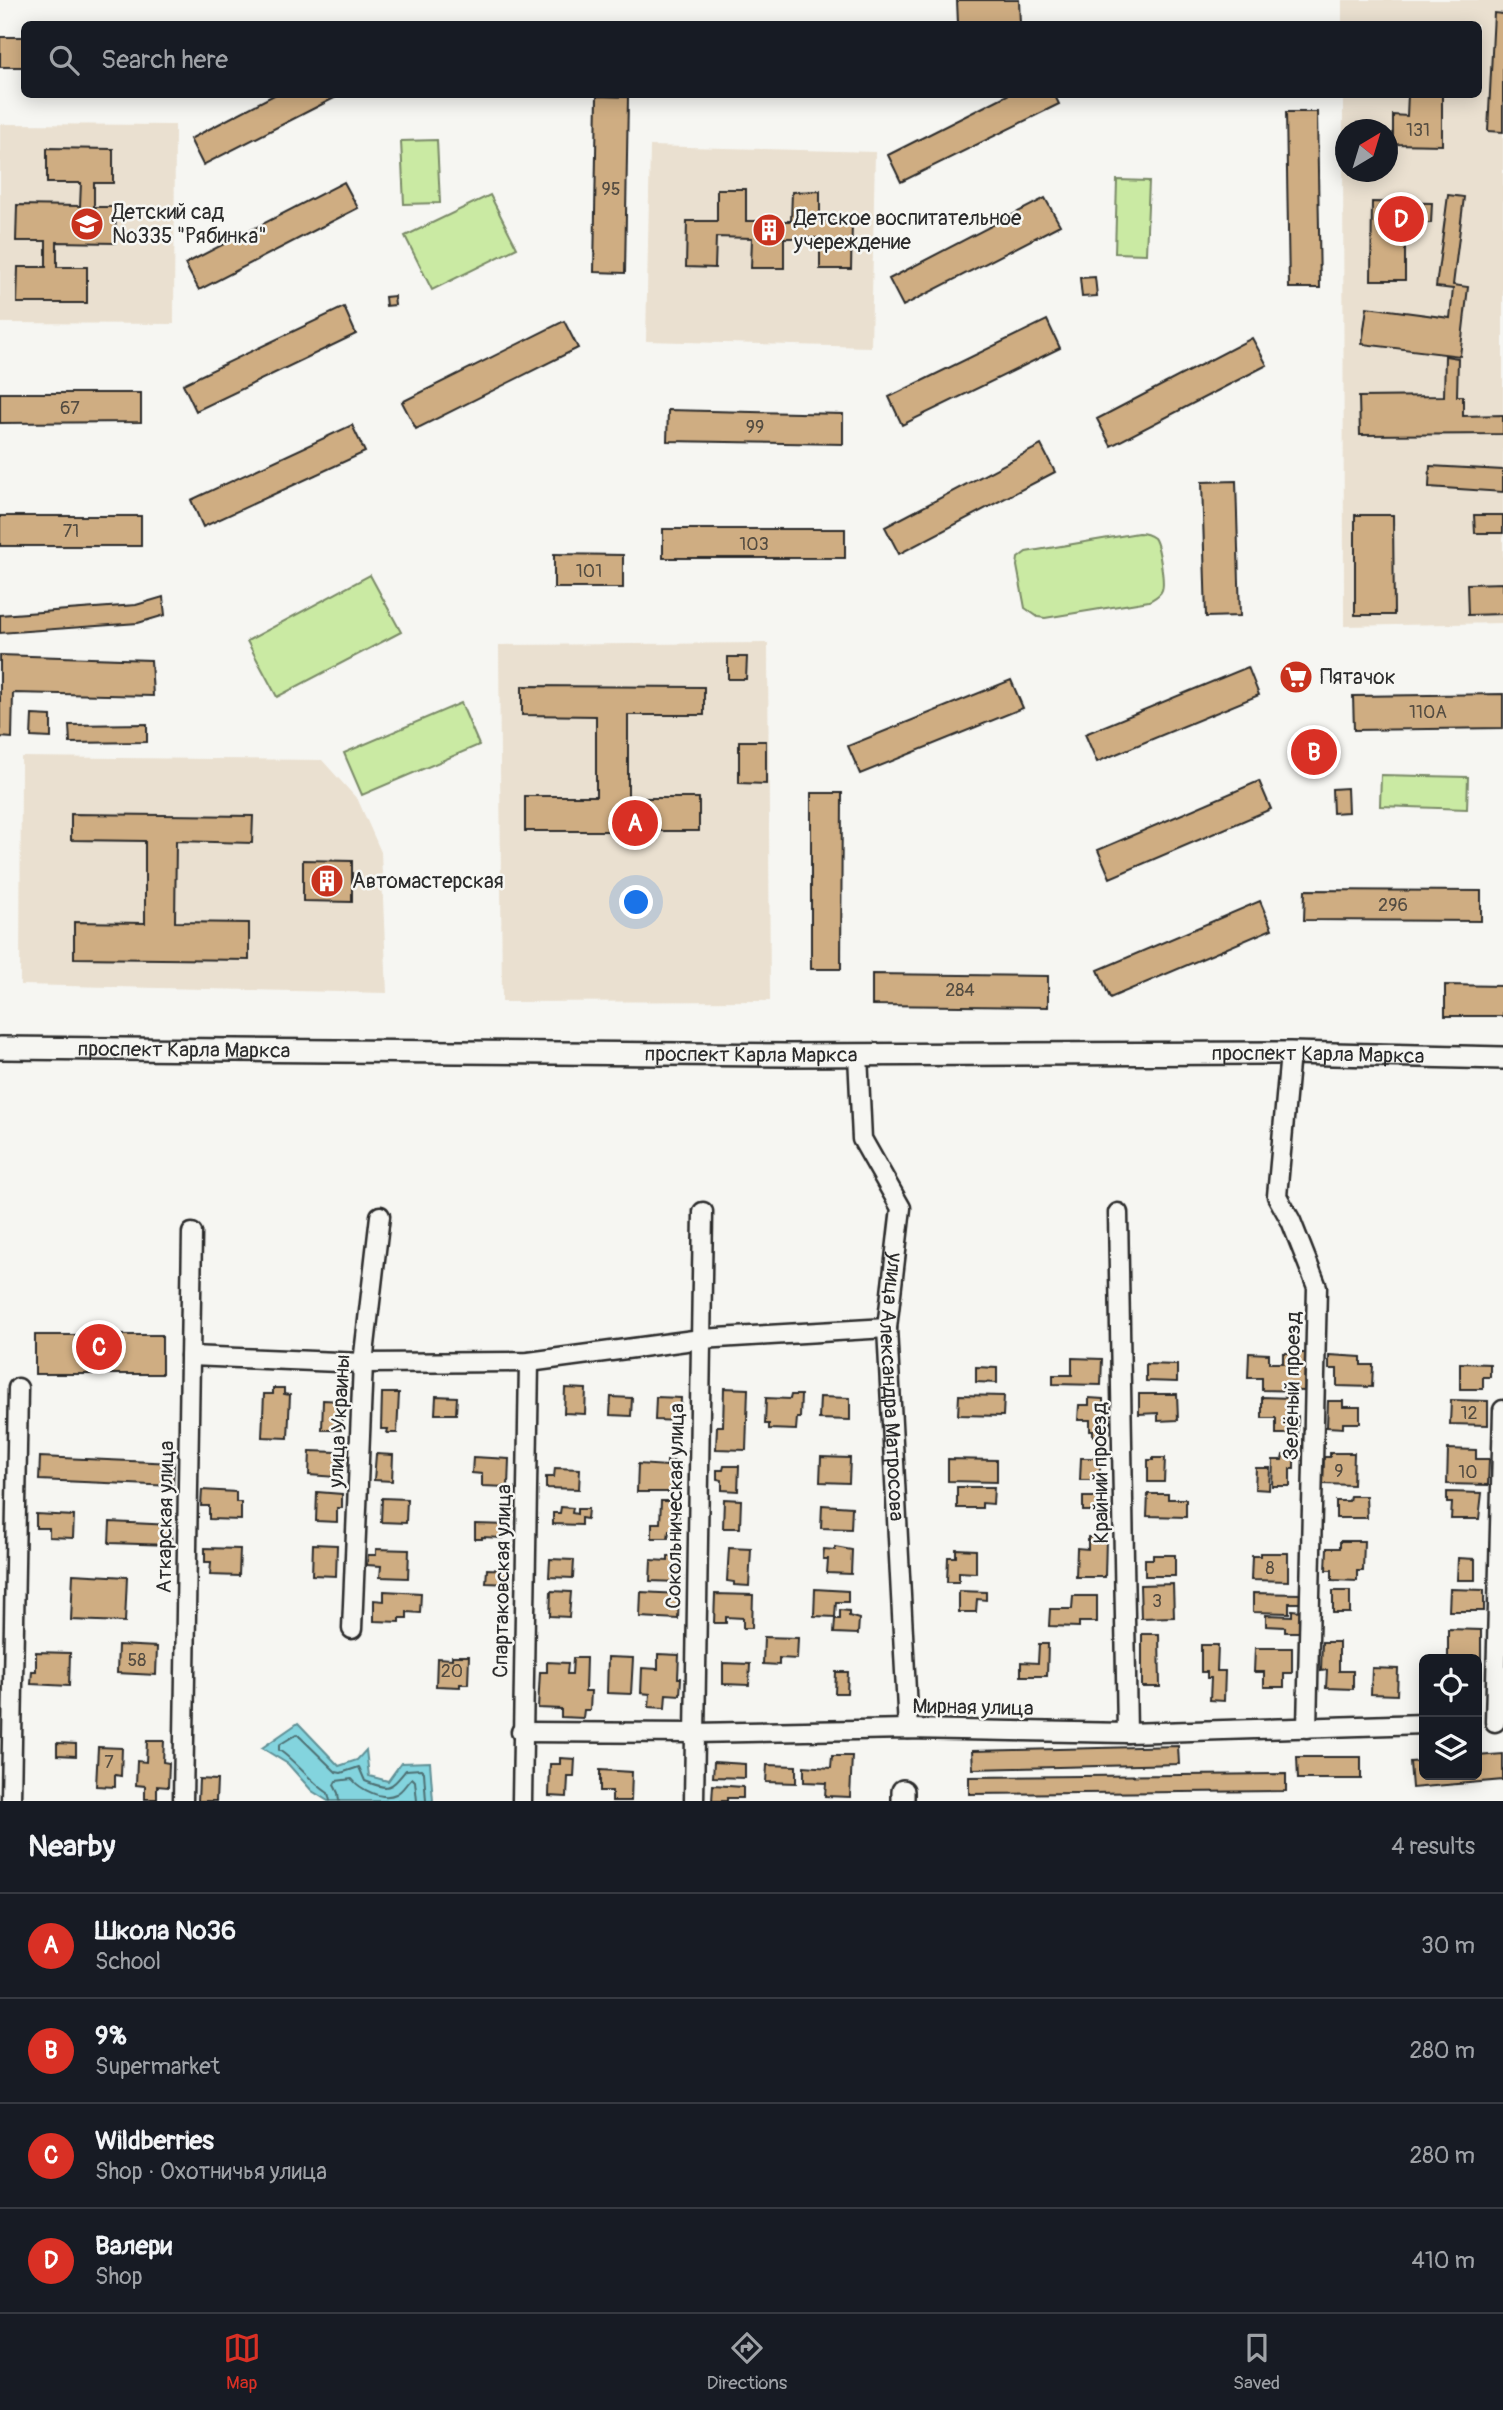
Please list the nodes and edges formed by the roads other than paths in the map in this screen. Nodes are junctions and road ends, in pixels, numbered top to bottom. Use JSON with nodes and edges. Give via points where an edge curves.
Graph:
{"nodes":[{"id":1,"x":0,"y":1048,"type":"edge"},
{"id":2,"x":1290,"y":1053,"type":"junction"},
{"id":3,"x":858,"y":1055,"type":"junction"},
{"id":4,"x":1503,"y":1058,"type":"edge"},
{"id":5,"x":703,"y":1212,"type":"dead end"},
{"id":6,"x":1118,"y":1213,"type":"dead end"},
{"id":7,"x":380,"y":1216,"type":"dead end"},
{"id":8,"x":192,"y":1233,"type":"dead end"},
{"id":9,"x":887,"y":1328,"type":"junction"},
{"id":10,"x":701,"y":1339,"type":"junction"},
{"id":11,"x":190,"y":1356,"type":"junction"},
{"id":12,"x":529,"y":1362,"type":"junction"},
{"id":13,"x":363,"y":1363,"type":"junction"},
{"id":14,"x":18,"y":1388,"type":"dead end"},
{"id":15,"x":1503,"y":1410,"type":"edge"},
{"id":16,"x":352,"y":1629,"type":"dead end"},
{"id":17,"x":1499,"y":1722,"type":"edge"},
{"id":18,"x":1419,"y":1724,"type":"edge"},
{"id":19,"x":1307,"y":1728,"type":"junction"},
{"id":20,"x":908,"y":1729,"type":"junction"},
{"id":21,"x":522,"y":1732,"type":"junction"},
{"id":22,"x":694,"y":1733,"type":"junction"},
{"id":23,"x":1127,"y":1733,"type":"junction"},
{"id":24,"x":11,"y":1801,"type":"edge"},
{"id":25,"x":183,"y":1801,"type":"edge"},
{"id":26,"x":522,"y":1801,"type":"edge"},
{"id":27,"x":694,"y":1801,"type":"edge"}],
"edges":[{"from":1,"to":3,"type":"street","name":"проспект Карла Маркса"},
{"from":2,"to":3,"type":"street","name":"проспект Карла Маркса"},
{"from":2,"to":4,"type":"street","name":"проспект Карла Маркса"},
{"from":2,"to":19,"type":"street","name":"Зелёный проезд","via":[[1277,1196],[1317,1287]]},
{"from":3,"to":9,"type":"street","name":"улица Александра Матросова","via":[[862,1139],[901,1208]]},
{"from":5,"to":10,"type":"street","name":"Сокольническая улица"},
{"from":6,"to":23,"type":"street","name":"Крайний проезд"},
{"from":7,"to":13,"type":"street","name":"улица Украины"},
{"from":8,"to":11,"type":"street","name":"Аткарская улица"},
{"from":9,"to":10,"type":"street"},
{"from":9,"to":20,"type":"street","name":"улица Александра Матросова"},
{"from":10,"to":12,"type":"street"},
{"from":10,"to":22,"type":"street","name":"Сокольническая улица"},
{"from":11,"to":13,"type":"street"},
{"from":11,"to":25,"type":"street","name":"Аткарская улица"},
{"from":12,"to":13,"type":"street"},
{"from":12,"to":21,"type":"street","name":"Спартаковская улица"},
{"from":13,"to":16,"type":"street","name":"улица Украины"},
{"from":14,"to":24,"type":"street"},
{"from":15,"to":17,"type":"street"},
{"from":18,"to":19,"type":"street","name":"Мирная улица"},
{"from":19,"to":23,"type":"street","name":"Мирная улица"},
{"from":20,"to":22,"type":"street","name":"Мирная улица"},
{"from":20,"to":23,"type":"street","name":"Мирная улица"},
{"from":21,"to":22,"type":"street","name":"Мирная улица"},
{"from":21,"to":26,"type":"street","name":"Спартаковская улица"},
{"from":22,"to":27,"type":"street","name":"Сокольническая улица"}]}
